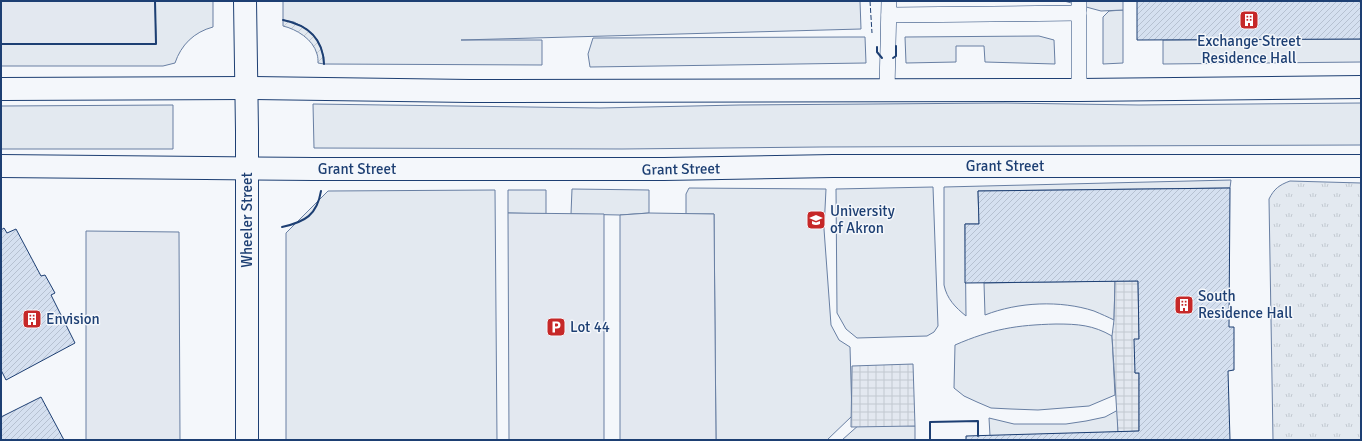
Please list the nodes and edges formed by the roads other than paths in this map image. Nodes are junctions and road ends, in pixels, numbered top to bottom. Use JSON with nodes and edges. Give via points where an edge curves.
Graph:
{"nodes":[{"id":1,"x":245,"y":1,"type":"edge"},
{"id":2,"x":1079,"y":7,"type":"edge"},
{"id":3,"x":889,"y":8,"type":"edge"},
{"id":4,"x":1361,"y":87,"type":"edge"},
{"id":5,"x":246,"y":88,"type":"junction"},
{"id":6,"x":1,"y":89,"type":"edge"},
{"id":7,"x":887,"y":90,"type":"junction"},
{"id":8,"x":1079,"y":90,"type":"junction"},
{"id":9,"x":1,"y":166,"type":"edge"},
{"id":10,"x":1361,"y":166,"type":"edge"},
{"id":11,"x":247,"y":169,"type":"junction"},
{"id":12,"x":247,"y":440,"type":"edge"}],
"edges":[{"from":1,"to":5,"type":"main road","name":"Wheeler Street"},
{"from":2,"to":3,"type":"lane"},
{"from":2,"to":8,"type":"lane"},
{"from":3,"to":7,"type":"lane"},
{"from":4,"to":8,"type":"main road"},
{"from":5,"to":6,"type":"main road"},
{"from":5,"to":7,"type":"main road","via":[[470,91]]},
{"from":5,"to":11,"type":"main road","name":"Wheeler Street"},
{"from":7,"to":8,"type":"main road"},
{"from":9,"to":11,"type":"main road","name":"Grant Street"},
{"from":10,"to":11,"type":"main road","name":"Grant Street"},
{"from":11,"to":12,"type":"main road","name":"Wheeler Street"}]}
